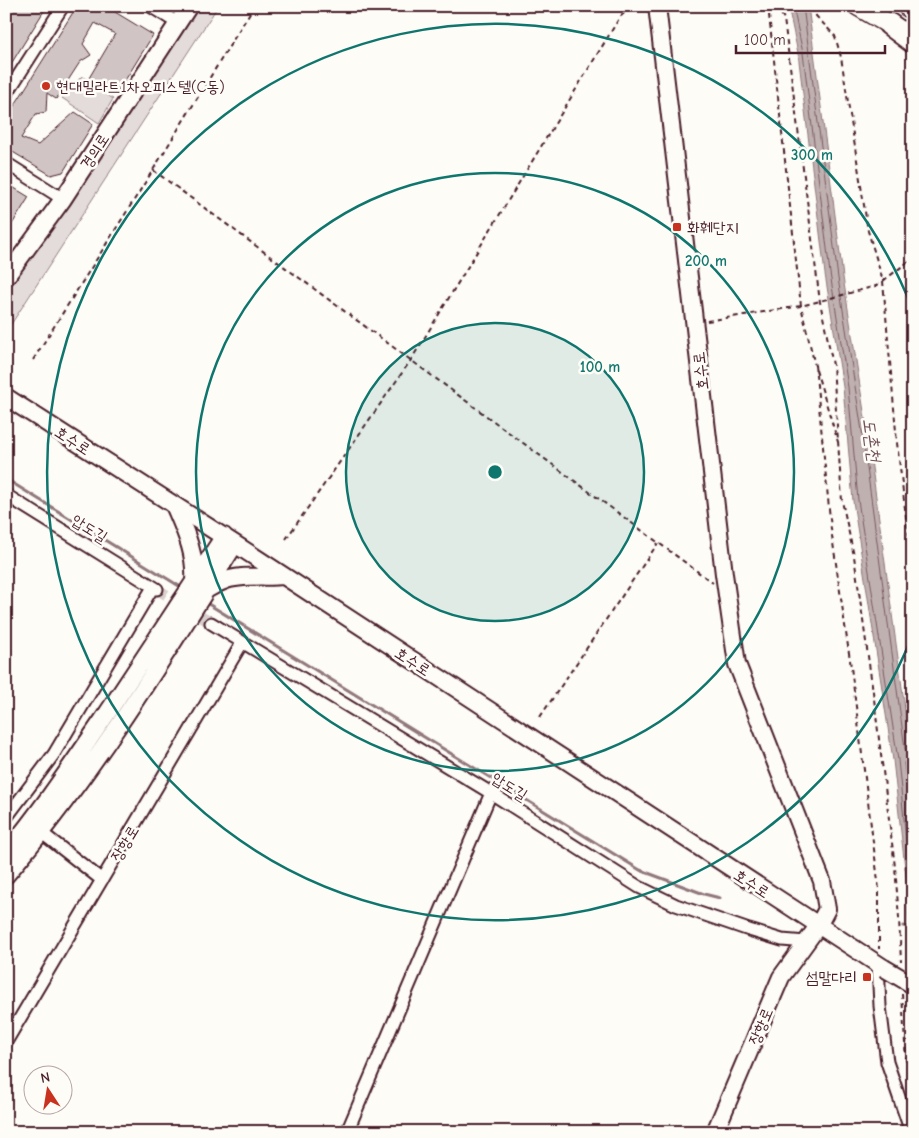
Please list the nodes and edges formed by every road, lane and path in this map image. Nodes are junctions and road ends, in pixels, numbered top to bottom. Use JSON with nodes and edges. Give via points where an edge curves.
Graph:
{"nodes":[{"id":1,"x":63,"y":6,"type":"edge"},
{"id":2,"x":150,"y":6,"type":"edge"},
{"id":3,"x":189,"y":6,"type":"edge"},
{"id":4,"x":254,"y":6,"type":"edge"},
{"id":5,"x":768,"y":6,"type":"edge"},
{"id":6,"x":777,"y":6,"type":"edge"},
{"id":7,"x":815,"y":6,"type":"edge"},
{"id":8,"x":858,"y":6,"type":"edge"},
{"id":9,"x":907,"y":6,"type":"edge"},
{"id":10,"x":657,"y":9,"type":"edge"},
{"id":11,"x":913,"y":10,"type":"edge"},
{"id":12,"x":178,"y":24,"type":"junction"},
{"id":13,"x":889,"y":24,"type":"joint"},
{"id":14,"x":913,"y":40,"type":"edge"},
{"id":15,"x":6,"y":96,"type":"edge"},
{"id":16,"x":6,"y":163,"type":"edge"},
{"id":17,"x":153,"y":170,"type":"junction"},
{"id":18,"x":63,"y":199,"type":"junction"},
{"id":19,"x":913,"y":258,"type":"edge"},
{"id":20,"x":6,"y":277,"type":"edge"},
{"id":21,"x":882,"y":281,"type":"junction"},
{"id":22,"x":821,"y":302,"type":"junction"},
{"id":23,"x":802,"y":306,"type":"junction"},
{"id":24,"x":695,"y":323,"type":"junction"},
{"id":25,"x":33,"y":360,"type":"dead end"},
{"id":26,"x":411,"y":360,"type":"junction"},
{"id":27,"x":815,"y":365,"type":"junction"},
{"id":28,"x":6,"y":398,"type":"edge"},
{"id":29,"x":839,"y":446,"type":"junction"},
{"id":30,"x":6,"y":496,"type":"edge"},
{"id":31,"x":174,"y":505,"type":"junction"},
{"id":32,"x":286,"y":539,"type":"dead end"},
{"id":33,"x":229,"y":540,"type":"junction"},
{"id":34,"x":658,"y":543,"type":"junction"},
{"id":35,"x":913,"y":574,"type":"edge"},
{"id":36,"x":283,"y":576,"type":"junction"},
{"id":37,"x":196,"y":593,"type":"junction"},
{"id":38,"x":727,"y":593,"type":"junction"},
{"id":39,"x":211,"y":623,"type":"tunnel mouth"},
{"id":40,"x":242,"y":642,"type":"junction"},
{"id":41,"x":540,"y":717,"type":"dead end"},
{"id":42,"x":491,"y":793,"type":"junction"},
{"id":43,"x":10,"y":814,"type":"edge"},
{"id":44,"x":36,"y":829,"type":"junction"},
{"id":45,"x":6,"y":853,"type":"edge"},
{"id":46,"x":6,"y":875,"type":"edge"},
{"id":47,"x":102,"y":880,"type":"junction"},
{"id":48,"x":818,"y":926,"type":"junction"},
{"id":49,"x":806,"y":942,"type":"junction"},
{"id":50,"x":901,"y":963,"type":"dead end"},
{"id":51,"x":881,"y":967,"type":"junction"},
{"id":52,"x":908,"y":988,"type":"edge"},
{"id":53,"x":6,"y":1042,"type":"edge"},
{"id":54,"x":913,"y":1089,"type":"edge"},
{"id":55,"x":350,"y":1130,"type":"edge"},
{"id":56,"x":715,"y":1132,"type":"edge"},
{"id":57,"x":911,"y":1132,"type":"edge"}],
"edges":[{"from":1,"to":15,"type":"street"},
{"from":2,"to":12,"type":"street"},
{"from":3,"to":12,"type":"main road","name":"경의로"},
{"from":4,"to":17,"type":"path"},
{"from":5,"to":23,"type":"path"},
{"from":6,"to":22,"type":"path","via":[[784,19]]},
{"from":7,"to":21,"type":"path","via":[[816,16],[835,36],[841,57],[868,231]]},
{"from":8,"to":13,"type":"main road"},
{"from":9,"to":11,"type":"main road"},
{"from":10,"to":24,"type":"main road","name":"호수로"},
{"from":10,"to":26,"type":"path","via":[[635,7],[620,16]]},
{"from":12,"to":18,"type":"main road","name":"경의로"},
{"from":13,"to":14,"type":"highway"},
{"from":16,"to":18,"type":"street"},
{"from":17,"to":25,"type":"path"},
{"from":17,"to":26,"type":"path"},
{"from":18,"to":20,"type":"main road","name":"경의로"},
{"from":19,"to":21,"type":"path"},
{"from":21,"to":22,"type":"path","via":[[876,286]]},
{"from":21,"to":35,"type":"path"},
{"from":22,"to":23,"type":"path"},
{"from":22,"to":29,"type":"path","via":[[833,365]]},
{"from":23,"to":24,"type":"path"},
{"from":23,"to":27,"type":"path"},
{"from":24,"to":38,"type":"main road","name":"호수로"},
{"from":26,"to":32,"type":"path"},
{"from":26,"to":34,"type":"path"},
{"from":27,"to":29,"type":"path"},
{"from":27,"to":51,"type":"path","via":[[831,529],[879,889]]},
{"from":28,"to":31,"type":"main road","name":"호수로"},
{"from":29,"to":50,"type":"path","via":[[842,500],[860,594],[895,867]]},
{"from":30,"to":43,"type":"street","name":"압도길","via":[[155,588],[54,754]]},
{"from":31,"to":33,"type":"main road","name":"호수로"},
{"from":31,"to":37,"type":"main road","via":[[192,549]]},
{"from":33,"to":36,"type":"main road","name":"호수로"},
{"from":33,"to":37,"type":"main road"},
{"from":34,"to":38,"type":"path"},
{"from":34,"to":41,"type":"path"},
{"from":36,"to":37,"type":"main road","via":[[236,578]]},
{"from":36,"to":48,"type":"main road","name":"호수로"},
{"from":37,"to":44,"type":"main road","via":[[81,779]]},
{"from":38,"to":48,"type":"main road","name":"호수로","via":[[737,664],[822,880],[828,909]]},
{"from":39,"to":40,"type":"street","name":"압도길"},
{"from":40,"to":42,"type":"street","name":"압도길"},
{"from":40,"to":47,"type":"street","name":"장항로"},
{"from":42,"to":49,"type":"street","name":"압도길","via":[[639,887],[676,905],[782,940]]},
{"from":42,"to":55,"type":"street"},
{"from":43,"to":44,"type":"street"},
{"from":44,"to":45,"type":"main road"},
{"from":44,"to":46,"type":"main road"},
{"from":44,"to":47,"type":"street"},
{"from":47,"to":53,"type":"street","name":"장항로"},
{"from":48,"to":49,"type":"main road","name":"장항로"},
{"from":48,"to":51,"type":"main road","name":"호수로"},
{"from":49,"to":56,"type":"main road","name":"장항로","via":[[781,977]]},
{"from":51,"to":52,"type":"main road","name":"호수로","bridge":true},
{"from":51,"to":57,"type":"street","via":[[880,1006],[887,1062]]},
{"from":52,"to":54,"type":"path","via":[[906,1060]]}]}
